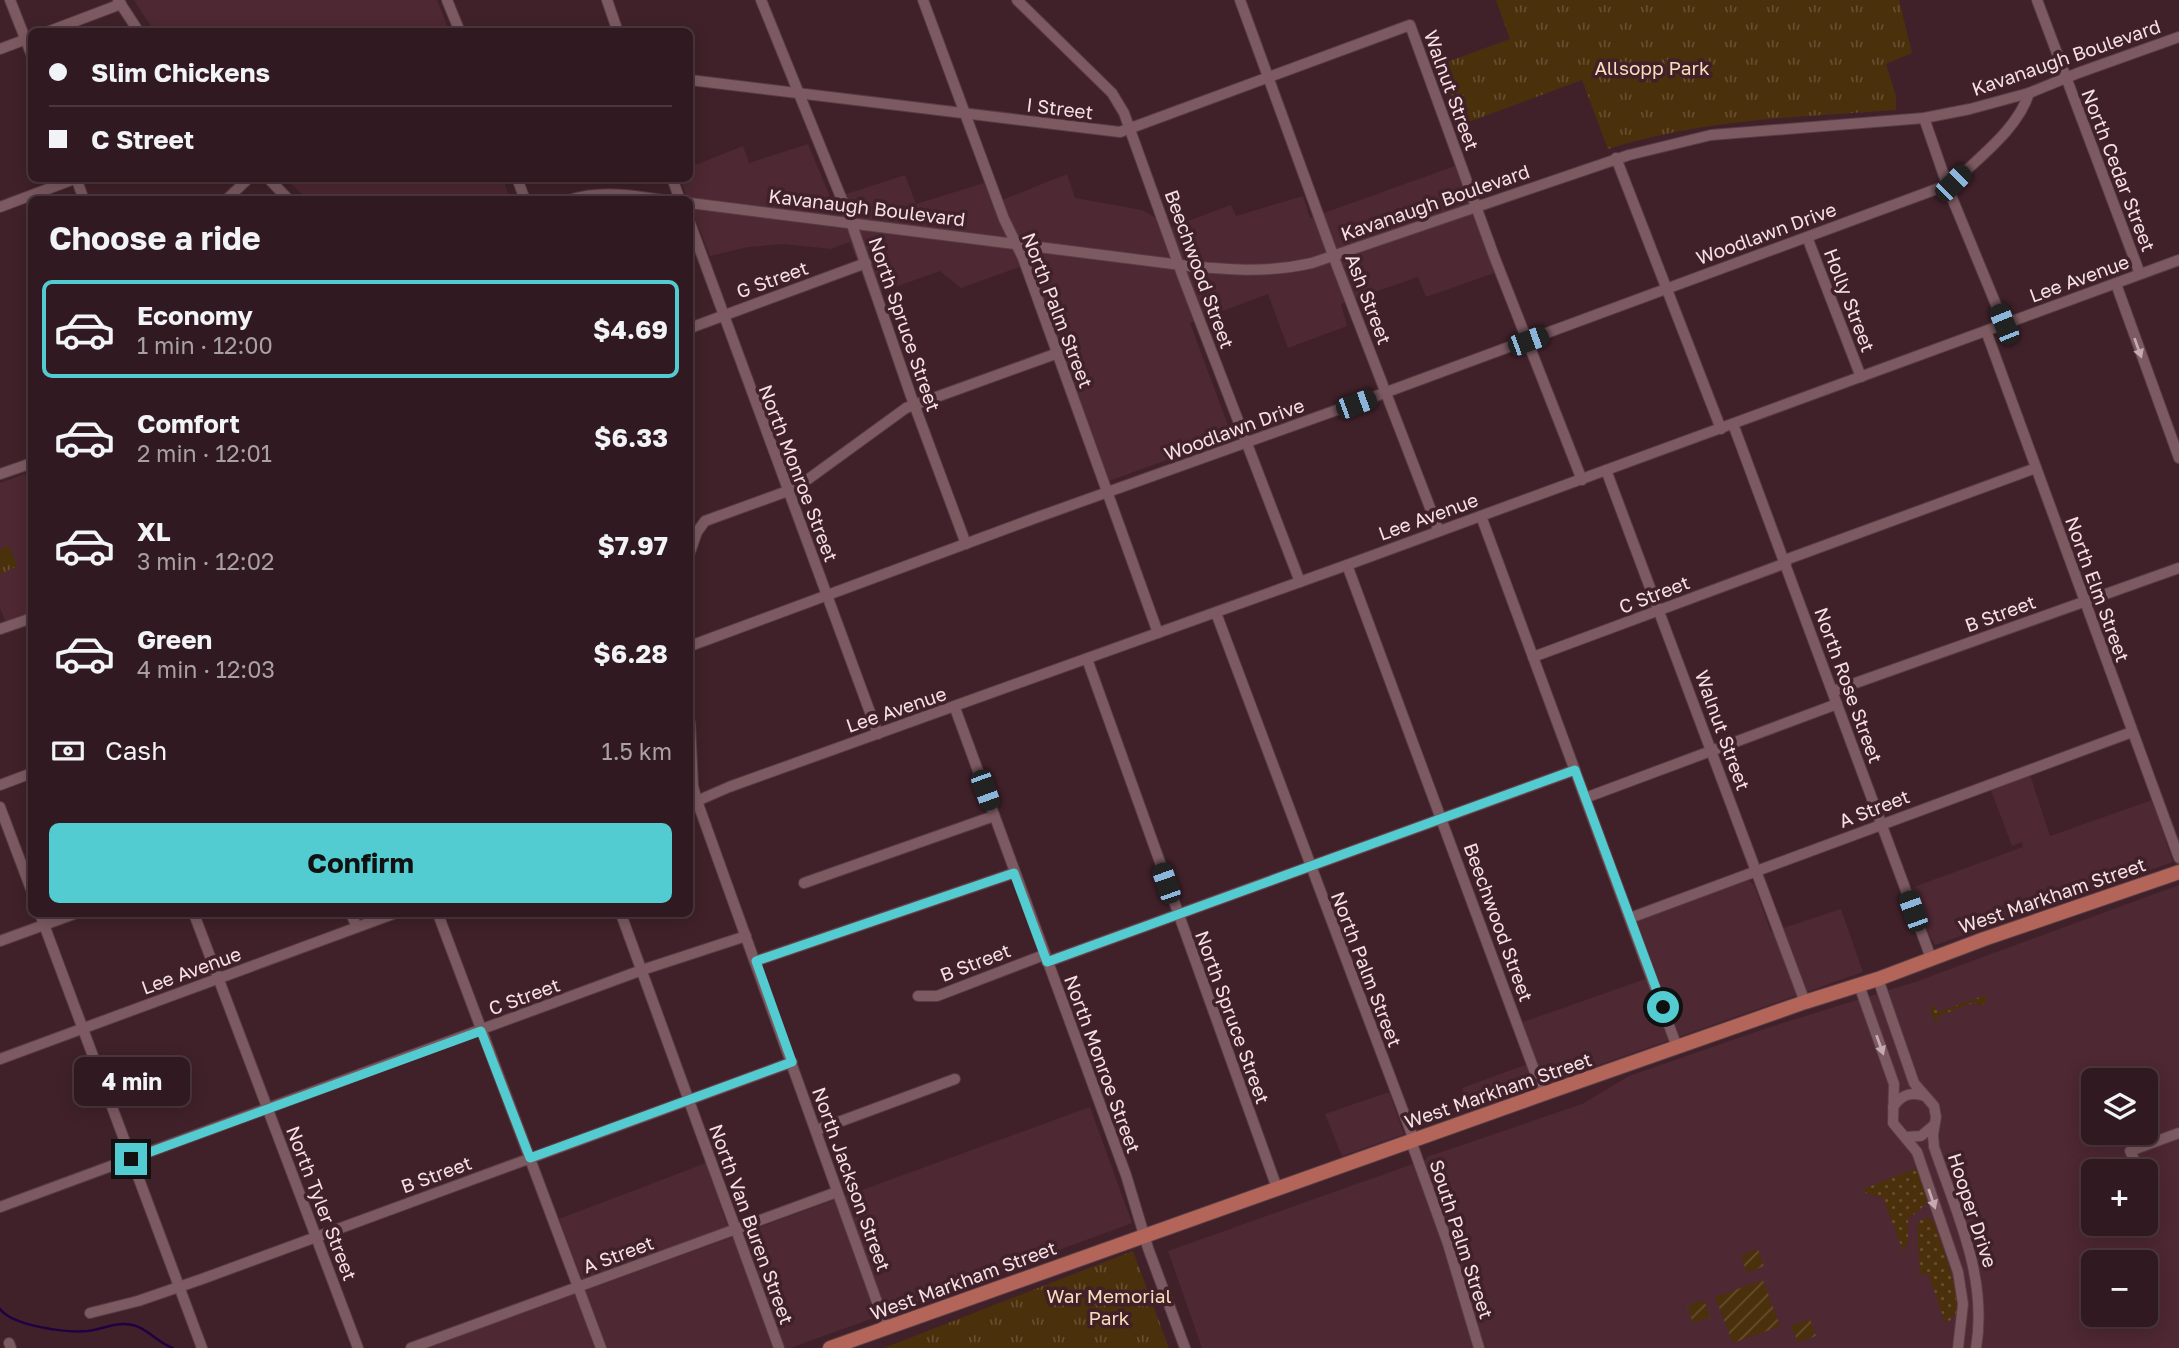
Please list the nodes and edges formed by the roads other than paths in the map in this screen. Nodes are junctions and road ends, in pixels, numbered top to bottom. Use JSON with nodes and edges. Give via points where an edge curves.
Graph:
{"nodes":[{"id":1,"x":10,"y":0,"type":"edge"},
{"id":2,"x":447,"y":0,"type":"edge"},
{"id":3,"x":607,"y":0,"type":"edge"},
{"id":4,"x":761,"y":0,"type":"edge"},
{"id":5,"x":923,"y":0,"type":"edge"},
{"id":6,"x":1017,"y":0,"type":"edge"},
{"id":7,"x":1240,"y":0,"type":"edge"},
{"id":8,"x":2037,"y":0,"type":"edge"},
{"id":9,"x":120,"y":2,"type":"edge"},
{"id":10,"x":1410,"y":25,"type":"joint"},
{"id":11,"x":57,"y":28,"type":"edge"},
{"id":12,"x":136,"y":28,"type":"edge"},
{"id":13,"x":458,"y":28,"type":"edge"},
{"id":14,"x":617,"y":28,"type":"edge"},
{"id":15,"x":28,"y":36,"type":"edge"},
{"id":16,"x":2179,"y":37,"type":"edge"},
{"id":17,"x":28,"y":38,"type":"edge"},
{"id":18,"x":0,"y":49,"type":"edge"},
{"id":19,"x":1269,"y":77,"type":"junction"},
{"id":20,"x":2066,"y":77,"type":"junction"},
{"id":21,"x":693,"y":80,"type":"edge"},
{"id":22,"x":2029,"y":93,"type":"junction"},
{"id":23,"x":798,"y":94,"type":"junction"},
{"id":24,"x":966,"y":114,"type":"junction"},
{"id":25,"x":1924,"y":117,"type":"junction"},
{"id":26,"x":1130,"y":129,"type":"junction"},
{"id":27,"x":1616,"y":158,"type":"junction"},
{"id":28,"x":68,"y":182,"type":"edge"},
{"id":29,"x":245,"y":182,"type":"edge"},
{"id":30,"x":272,"y":182,"type":"edge"},
{"id":31,"x":1947,"y":185,"type":"junction"},
{"id":32,"x":30,"y":196,"type":"edge"},
{"id":33,"x":230,"y":196,"type":"edge"},
{"id":34,"x":285,"y":196,"type":"edge"},
{"id":35,"x":587,"y":196,"type":"edge"},
{"id":36,"x":631,"y":196,"type":"edge"},
{"id":37,"x":28,"y":197,"type":"edge"},
{"id":38,"x":693,"y":203,"type":"edge"},
{"id":39,"x":1476,"y":206,"type":"junction"},
{"id":40,"x":0,"y":207,"type":"edge"},
{"id":41,"x":851,"y":222,"type":"junction"},
{"id":42,"x":693,"y":232,"type":"edge"},
{"id":43,"x":1807,"y":237,"type":"junction"},
{"id":44,"x":1015,"y":243,"type":"junction"},
{"id":45,"x":1334,"y":256,"type":"junction"},
{"id":46,"x":2179,"y":260,"type":"edge"},
{"id":47,"x":866,"y":264,"type":"junction"},
{"id":48,"x":1178,"y":264,"type":"junction"},
{"id":49,"x":2140,"y":274,"type":"junction"},
{"id":50,"x":2116,"y":284,"type":"junction"},
{"id":51,"x":1666,"y":289,"type":"junction"},
{"id":52,"x":722,"y":316,"type":"junction"},
{"id":53,"x":2004,"y":324,"type":"junction"},
{"id":54,"x":693,"y":327,"type":"edge"},
{"id":55,"x":1986,"y":331,"type":"junction"},
{"id":56,"x":1528,"y":341,"type":"junction"},
{"id":57,"x":1058,"y":353,"type":"junction"},
{"id":58,"x":1861,"y":377,"type":"junction"},
{"id":59,"x":1386,"y":393,"type":"junction"},
{"id":60,"x":915,"y":405,"type":"junction"},
{"id":61,"x":1734,"y":424,"type":"junction"},
{"id":62,"x":1721,"y":429,"type":"junction"},
{"id":63,"x":1246,"y":443,"type":"junction"},
{"id":64,"x":2179,"y":458,"type":"edge"},
{"id":65,"x":28,"y":467,"type":"edge"},
{"id":66,"x":2036,"y":468,"type":"junction"},
{"id":67,"x":1606,"y":470,"type":"junction"},
{"id":68,"x":0,"y":474,"type":"edge"},
{"id":69,"x":1582,"y":480,"type":"junction"},
{"id":70,"x":787,"y":490,"type":"junction"},
{"id":71,"x":1107,"y":493,"type":"junction"},
{"id":72,"x":1481,"y":516,"type":"junction"},
{"id":73,"x":1439,"y":531,"type":"junction"},
{"id":74,"x":693,"y":542,"type":"edge"},
{"id":75,"x":967,"y":544,"type":"junction"},
{"id":76,"x":1785,"y":561,"type":"junction"},
{"id":77,"x":1347,"y":565,"type":"junction"},
{"id":78,"x":2179,"y":568,"type":"edge"},
{"id":79,"x":1300,"y":582,"type":"junction"},
{"id":80,"x":826,"y":595,"type":"junction"},
{"id":81,"x":2085,"y":601,"type":"junction"},
{"id":82,"x":1660,"y":610,"type":"junction"},
{"id":83,"x":1216,"y":613,"type":"junction"},
{"id":84,"x":28,"y":619,"type":"edge"},
{"id":85,"x":0,"y":629,"type":"edge"},
{"id":86,"x":1158,"y":633,"type":"junction"},
{"id":87,"x":693,"y":645,"type":"edge"},
{"id":88,"x":1533,"y":657,"type":"junction"},
{"id":89,"x":1087,"y":659,"type":"junction"},
{"id":90,"x":1833,"y":691,"type":"junction"},
{"id":91,"x":1838,"y":704,"type":"junction"},
{"id":92,"x":955,"y":708,"type":"junction"},
{"id":93,"x":2132,"y":732,"type":"junction"},
{"id":94,"x":878,"y":734,"type":"junction"},
{"id":95,"x":1712,"y":750,"type":"junction"},
{"id":96,"x":1575,"y":770,"type":"junction"},
{"id":97,"x":28,"y":774,"type":"edge"},
{"id":98,"x":0,"y":785,"type":"edge"},
{"id":99,"x":1585,"y":798,"type":"junction"},
{"id":100,"x":693,"y":803,"type":"edge"},
{"id":101,"x":0,"y":807,"type":"edge"},
{"id":102,"x":994,"y":816,"type":"junction"},
{"id":103,"x":1442,"y":818,"type":"junction"},
{"id":104,"x":1881,"y":824,"type":"junction"},
{"id":105,"x":2179,"y":858,"type":"edge"},
{"id":106,"x":1310,"y":866,"type":"junction"},
{"id":107,"x":1756,"y":871,"type":"junction"},
{"id":108,"x":2179,"y":872,"type":"edge"},
{"id":109,"x":1014,"y":873,"type":"junction"},
{"id":110,"x":28,"y":881,"type":"edge"},
{"id":111,"x":804,"y":883,"type":"dead end"},
{"id":112,"x":1177,"y":915,"type":"junction"},
{"id":113,"x":195,"y":917,"type":"edge"},
{"id":114,"x":352,"y":917,"type":"edge"},
{"id":115,"x":385,"y":917,"type":"edge"},
{"id":116,"x":439,"y":917,"type":"edge"},
{"id":117,"x":622,"y":917,"type":"edge"},
{"id":118,"x":1630,"y":918,"type":"junction"},
{"id":119,"x":42,"y":919,"type":"edge"},
{"id":120,"x":357,"y":927,"type":"junction"},
{"id":121,"x":746,"y":936,"type":"junction"},
{"id":122,"x":0,"y":941,"type":"edge"},
{"id":123,"x":1045,"y":958,"type":"junction"},
{"id":124,"x":1931,"y":958,"type":"junction"},
{"id":125,"x":756,"y":961,"type":"junction"},
{"id":126,"x":642,"y":970,"type":"junction"},
{"id":127,"x":218,"y":978,"type":"junction"},
{"id":128,"x":1878,"y":979,"type":"junction"},
{"id":129,"x":1859,"y":985,"type":"junction"},
{"id":130,"x":918,"y":996,"type":"dead end"},
{"id":131,"x":1805,"y":1002,"type":"junction"},
{"id":132,"x":83,"y":1028,"type":"junction"},
{"id":133,"x":481,"y":1031,"type":"junction"},
{"id":134,"x":1678,"y":1047,"type":"junction"},
{"id":135,"x":0,"y":1059,"type":"edge"},
{"id":136,"x":792,"y":1062,"type":"junction"},
{"id":137,"x":955,"y":1079,"type":"dead end"},
{"id":138,"x":1543,"y":1094,"type":"junction"},
{"id":139,"x":1925,"y":1096,"type":"junction"},
{"id":140,"x":688,"y":1099,"type":"junction"},
{"id":141,"x":1893,"y":1107,"type":"junction"},
{"id":142,"x":267,"y":1109,"type":"junction"},
{"id":143,"x":1934,"y":1125,"type":"junction"},
{"id":144,"x":817,"y":1130,"type":"junction"},
{"id":145,"x":2179,"y":1133,"type":"edge"},
{"id":146,"x":1905,"y":1137,"type":"junction"},
{"id":147,"x":1412,"y":1140,"type":"junction"},
{"id":148,"x":530,"y":1158,"type":"junction"},
{"id":149,"x":131,"y":1159,"type":"junction"},
{"id":150,"x":2134,"y":1159,"type":"dead end"},
{"id":151,"x":1277,"y":1188,"type":"junction"},
{"id":152,"x":837,"y":1192,"type":"junction"},
{"id":153,"x":0,"y":1207,"type":"edge"},
{"id":154,"x":736,"y":1229,"type":"junction"},
{"id":155,"x":1145,"y":1236,"type":"junction"},
{"id":156,"x":317,"y":1237,"type":"junction"},
{"id":157,"x":179,"y":1287,"type":"junction"},
{"id":158,"x":578,"y":1287,"type":"junction"},
{"id":159,"x":90,"y":1313,"type":"dead end"},
{"id":160,"x":887,"y":1327,"type":"junction"},
{"id":161,"x":202,"y":1348,"type":"edge"},
{"id":162,"x":358,"y":1348,"type":"edge"},
{"id":163,"x":411,"y":1348,"type":"edge"},
{"id":164,"x":601,"y":1348,"type":"edge"},
{"id":165,"x":779,"y":1348,"type":"edge"},
{"id":166,"x":830,"y":1348,"type":"edge"},
{"id":167,"x":1185,"y":1348,"type":"edge"},
{"id":168,"x":1479,"y":1348,"type":"edge"},
{"id":169,"x":1958,"y":1348,"type":"edge"},
{"id":170,"x":1976,"y":1348,"type":"edge"}],
"edges":[{"from":1,"to":15,"type":"street"},
{"from":2,"to":13,"type":"street"},
{"from":3,"to":14,"type":"street"},
{"from":4,"to":23,"type":"street","name":"North Spruce Street"},
{"from":5,"to":24,"type":"street","name":"North Palm Street"},
{"from":6,"to":26,"type":"street","name":"Beechwood Street","via":[[1112,93]]},
{"from":7,"to":19,"type":"street","name":"Ash Street"},
{"from":8,"to":20,"type":"street","name":"North Cedar Street"},
{"from":9,"to":11,"type":"street"},
{"from":9,"to":12,"type":"street"},
{"from":10,"to":19,"type":"street","name":"I Street"},
{"from":10,"to":39,"type":"street","name":"Walnut Street"},
{"from":16,"to":20,"type":"street","name":"Kavanaugh Boulevard"},
{"from":17,"to":18,"type":"street"},
{"from":19,"to":26,"type":"street","name":"I Street"},
{"from":19,"to":45,"type":"street","name":"Ash Street"},
{"from":20,"to":22,"type":"street","name":"Kavanaugh Boulevard"},
{"from":20,"to":49,"type":"street","name":"North Cedar Street"},
{"from":21,"to":23,"type":"street","name":"I Street"},
{"from":22,"to":25,"type":"street","name":"Kavanaugh Boulevard"},
{"from":22,"to":31,"type":"street","name":"Woodlawn Drive","via":[[2007,130]]},
{"from":23,"to":24,"type":"street","name":"I Street"},
{"from":23,"to":41,"type":"street","name":"North Spruce Street"},
{"from":24,"to":26,"type":"street","name":"I Street","via":[[1120,132]]},
{"from":24,"to":44,"type":"street","name":"North Palm Street"},
{"from":25,"to":27,"type":"street","name":"Kavanaugh Boulevard","via":[[1712,135]]},
{"from":25,"to":31,"type":"street"},
{"from":26,"to":48,"type":"street","name":"Beechwood Street"},
{"from":27,"to":39,"type":"street","name":"Kavanaugh Boulevard"},
{"from":27,"to":51,"type":"street"},
{"from":28,"to":32,"type":"street"},
{"from":29,"to":33,"type":"street"},
{"from":30,"to":34,"type":"street"},
{"from":31,"to":43,"type":"street","name":"Woodlawn Drive"},
{"from":31,"to":53,"type":"street"},
{"from":35,"to":36,"type":"street"},
{"from":37,"to":40,"type":"street"},
{"from":38,"to":41,"type":"street","name":"Kavanaugh Boulevard"},
{"from":39,"to":45,"type":"street","name":"Kavanaugh Boulevard"},
{"from":39,"to":56,"type":"street","name":"Walnut Street"},
{"from":41,"to":44,"type":"street","name":"Kavanaugh Boulevard"},
{"from":41,"to":47,"type":"street","name":"North Spruce Street"},
{"from":42,"to":52,"type":"street","name":"North Monroe Street"},
{"from":43,"to":51,"type":"street","name":"Woodlawn Drive"},
{"from":43,"to":58,"type":"street","name":"Holly Street"},
{"from":44,"to":48,"type":"street","name":"Kavanaugh Boulevard"},
{"from":44,"to":57,"type":"street","name":"North Palm Street"},
{"from":45,"to":48,"type":"street","name":"Kavanaugh Boulevard","via":[[1262,271]]},
{"from":45,"to":59,"type":"street","name":"Ash Street"},
{"from":46,"to":49,"type":"street","name":"Lee Avenue"},
{"from":47,"to":52,"type":"street","name":"G Street"},
{"from":47,"to":60,"type":"street","name":"North Spruce Street"},
{"from":48,"to":63,"type":"street","name":"Beechwood Street"},
{"from":49,"to":50,"type":"street","name":"Lee Avenue"},
{"from":50,"to":53,"type":"street","name":"Lee Avenue"},
{"from":50,"to":64,"type":"street","one_way":true},
{"from":51,"to":56,"type":"street","name":"Woodlawn Drive"},
{"from":51,"to":62,"type":"street"},
{"from":52,"to":54,"type":"street","name":"G Street"},
{"from":52,"to":70,"type":"street","name":"North Monroe Street"},
{"from":53,"to":55,"type":"street","name":"Lee Avenue"},
{"from":55,"to":58,"type":"street","name":"Lee Avenue"},
{"from":55,"to":66,"type":"street","name":"North Elm Street"},
{"from":56,"to":59,"type":"street","name":"Woodlawn Drive"},
{"from":56,"to":69,"type":"street","name":"Walnut Street"},
{"from":57,"to":60,"type":"street"},
{"from":57,"to":71,"type":"street","name":"North Palm Street"},
{"from":58,"to":61,"type":"street","name":"Lee Avenue"},
{"from":59,"to":63,"type":"street","name":"Woodlawn Drive"},
{"from":59,"to":73,"type":"street","name":"Ash Street"},
{"from":60,"to":70,"type":"street","via":[[807,482]]},
{"from":60,"to":75,"type":"street","name":"North Spruce Street"},
{"from":61,"to":62,"type":"street","name":"Lee Avenue"},
{"from":61,"to":76,"type":"street","name":"North Rose Street"},
{"from":62,"to":67,"type":"street","name":"Lee Avenue"},
{"from":63,"to":71,"type":"street","name":"Woodlawn Drive"},
{"from":63,"to":79,"type":"street","name":"Beechwood Street"},
{"from":65,"to":68,"type":"street"},
{"from":66,"to":76,"type":"street","name":"C Street"},
{"from":66,"to":81,"type":"street","name":"North Elm Street"},
{"from":67,"to":69,"type":"street","name":"Lee Avenue"},
{"from":67,"to":82,"type":"street","name":"Walnut Street"},
{"from":69,"to":72,"type":"street","name":"Lee Avenue"},
{"from":70,"to":74,"type":"street","via":[[705,521]]},
{"from":70,"to":80,"type":"street","name":"North Monroe Street"},
{"from":71,"to":75,"type":"street","name":"Woodlawn Drive"},
{"from":71,"to":86,"type":"street","name":"North Palm Street"},
{"from":72,"to":73,"type":"street","name":"Lee Avenue"},
{"from":72,"to":88,"type":"street"},
{"from":73,"to":77,"type":"street","name":"Lee Avenue"},
{"from":75,"to":80,"type":"street","name":"Woodlawn Drive"},
{"from":76,"to":82,"type":"street","name":"C Street"},
{"from":76,"to":90,"type":"street","name":"North Rose Street"},
{"from":77,"to":79,"type":"street","name":"Lee Avenue"},
{"from":77,"to":103,"type":"street","name":"Beechwood Street"},
{"from":78,"to":81,"type":"street","name":"B Street"},
{"from":79,"to":83,"type":"street","name":"Lee Avenue"},
{"from":80,"to":87,"type":"street","name":"Woodlawn Drive"},
{"from":80,"to":94,"type":"street","name":"North Monroe Street"},
{"from":81,"to":90,"type":"street","name":"B Street"},
{"from":81,"to":93,"type":"street","name":"North Elm Street"},
{"from":82,"to":88,"type":"street","name":"C Street"},
{"from":82,"to":95,"type":"street","name":"Walnut Street"},
{"from":83,"to":86,"type":"street","name":"Lee Avenue"},
{"from":83,"to":106,"type":"street","name":"North Palm Street"},
{"from":84,"to":85,"type":"street"},
{"from":86,"to":89,"type":"street","name":"Lee Avenue"},
{"from":88,"to":96,"type":"street"},
{"from":89,"to":92,"type":"street","name":"Lee Avenue"},
{"from":89,"to":112,"type":"street","name":"North Spruce Street"},
{"from":90,"to":91,"type":"street","name":"North Rose Street"},
{"from":91,"to":95,"type":"street"},
{"from":91,"to":104,"type":"street","name":"North Rose Street"},
{"from":92,"to":94,"type":"street","name":"Lee Avenue"},
{"from":92,"to":102,"type":"street","name":"North Monroe Street"},
{"from":93,"to":104,"type":"street","name":"A Street"},
{"from":93,"to":105,"type":"street","name":"North Elm Street"},
{"from":94,"to":100,"type":"street","name":"Lee Avenue"},
{"from":95,"to":99,"type":"street"},
{"from":95,"to":107,"type":"street","name":"Walnut Street"},
{"from":96,"to":99,"type":"street"},
{"from":96,"to":103,"type":"street","name":"B Street"},
{"from":97,"to":98,"type":"street"},
{"from":99,"to":118,"type":"street"},
{"from":100,"to":121,"type":"street","name":"North Jackson Street"},
{"from":101,"to":110,"type":"street"},
{"from":102,"to":109,"type":"street","name":"North Monroe Street"},
{"from":102,"to":111,"type":"street"},
{"from":103,"to":106,"type":"street","name":"B Street"},
{"from":103,"to":138,"type":"street","name":"Beechwood Street"},
{"from":104,"to":107,"type":"street","name":"A Street"},
{"from":104,"to":124,"type":"street","name":"North Rose Street"},
{"from":106,"to":112,"type":"street","name":"B Street"},
{"from":106,"to":147,"type":"street","name":"North Palm Street"},
{"from":107,"to":118,"type":"street","name":"A Street"},
{"from":107,"to":131,"type":"street","name":"Walnut Street"},
{"from":108,"to":124,"type":"main road","name":"West Markham Street"},
{"from":109,"to":123,"type":"street","name":"North Monroe Street"},
{"from":109,"to":125,"type":"street"},
{"from":112,"to":123,"type":"street","name":"B Street"},
{"from":112,"to":151,"type":"street","name":"North Spruce Street"},
{"from":113,"to":127,"type":"street","name":"North Tyler Street"},
{"from":114,"to":120,"type":"street"},
{"from":115,"to":120,"type":"street","name":"Lee Avenue"},
{"from":116,"to":133,"type":"street"},
{"from":117,"to":126,"type":"street","name":"North Van Buren Street"},
{"from":118,"to":134,"type":"street"},
{"from":119,"to":122,"type":"street"},
{"from":119,"to":132,"type":"street"},
{"from":120,"to":127,"type":"street","name":"Lee Avenue"},
{"from":121,"to":125,"type":"street","name":"North Jackson Street"},
{"from":121,"to":126,"type":"street","name":"C Street"},
{"from":123,"to":130,"type":"street","name":"B Street","via":[[937,996]]},
{"from":123,"to":155,"type":"street","name":"North Monroe Street"},
{"from":124,"to":128,"type":"main road","name":"West Markham Street"},
{"from":125,"to":136,"type":"street","name":"North Jackson Street"},
{"from":126,"to":133,"type":"street","name":"C Street"},
{"from":126,"to":140,"type":"street","name":"North Van Buren Street"},
{"from":127,"to":132,"type":"street","name":"Lee Avenue"},
{"from":127,"to":142,"type":"street","name":"North Tyler Street"},
{"from":128,"to":129,"type":"main road","name":"West Markham Street"},
{"from":128,"to":139,"type":"street","name":"Hooper Drive","via":[[1913,1083]]},
{"from":129,"to":131,"type":"main road","name":"West Markham Street"},
{"from":129,"to":141,"type":"street","name":"Hooper Drive","one_way":true,"via":[[1894,1084]]},
{"from":131,"to":134,"type":"main road","name":"West Markham Street"},
{"from":132,"to":135,"type":"street","name":"Lee Avenue"},
{"from":132,"to":149,"type":"street"},
{"from":133,"to":142,"type":"street","name":"C Street"},
{"from":133,"to":148,"type":"street"},
{"from":134,"to":138,"type":"main road","name":"West Markham Street"},
{"from":136,"to":140,"type":"street","name":"B Street"},
{"from":136,"to":144,"type":"street","name":"North Jackson Street"},
{"from":137,"to":144,"type":"street"},
{"from":138,"to":147,"type":"main road","name":"West Markham Street"},
{"from":139,"to":141,"type":"street","via":[[1912,1093]]},
{"from":139,"to":143,"type":"street","name":"Hooper Drive","via":[[1934,1106]]},
{"from":140,"to":148,"type":"street","name":"B Street"},
{"from":140,"to":154,"type":"street","name":"North Van Buren Street"},
{"from":141,"to":146,"type":"street","name":"Hooper Drive","via":[[1893,1124]]},
{"from":142,"to":149,"type":"street","name":"C Street"},
{"from":142,"to":156,"type":"street","name":"North Tyler Street"},
{"from":143,"to":146,"type":"street","via":[[1922,1136]]},
{"from":143,"to":170,"type":"street","name":"Hooper Drive","via":[[1934,1147],[1977,1281]]},
{"from":144,"to":152,"type":"street","name":"North Jackson Street"},
{"from":145,"to":150,"type":"street","via":[[2130,1151]]},
{"from":146,"to":169,"type":"street","name":"Hooper Drive","one_way":true,"via":[[1917,1152],[1958,1272],[1963,1304]]},
{"from":147,"to":151,"type":"main road","name":"West Markham Street"},
{"from":147,"to":168,"type":"street","name":"South Palm Street"},
{"from":148,"to":156,"type":"street","name":"B Street"},
{"from":148,"to":158,"type":"street"},
{"from":149,"to":153,"type":"street","name":"C Street"},
{"from":149,"to":157,"type":"street"},
{"from":151,"to":155,"type":"main road","name":"West Markham Street"},
{"from":152,"to":154,"type":"street","name":"A Street"},
{"from":152,"to":160,"type":"street","name":"North Jackson Street"},
{"from":154,"to":158,"type":"street","name":"A Street"},
{"from":154,"to":165,"type":"street","name":"North Van Buren Street"},
{"from":155,"to":160,"type":"main road","name":"West Markham Street"},
{"from":155,"to":167,"type":"street","name":"North Monroe Street"},
{"from":156,"to":157,"type":"street","name":"B Street"},
{"from":156,"to":162,"type":"street","name":"North Tyler Street"},
{"from":157,"to":159,"type":"street","name":"B Street"},
{"from":157,"to":161,"type":"street"},
{"from":158,"to":163,"type":"street","name":"A Street"},
{"from":158,"to":164,"type":"street"},
{"from":160,"to":166,"type":"main road","name":"West Markham Street"}]}
